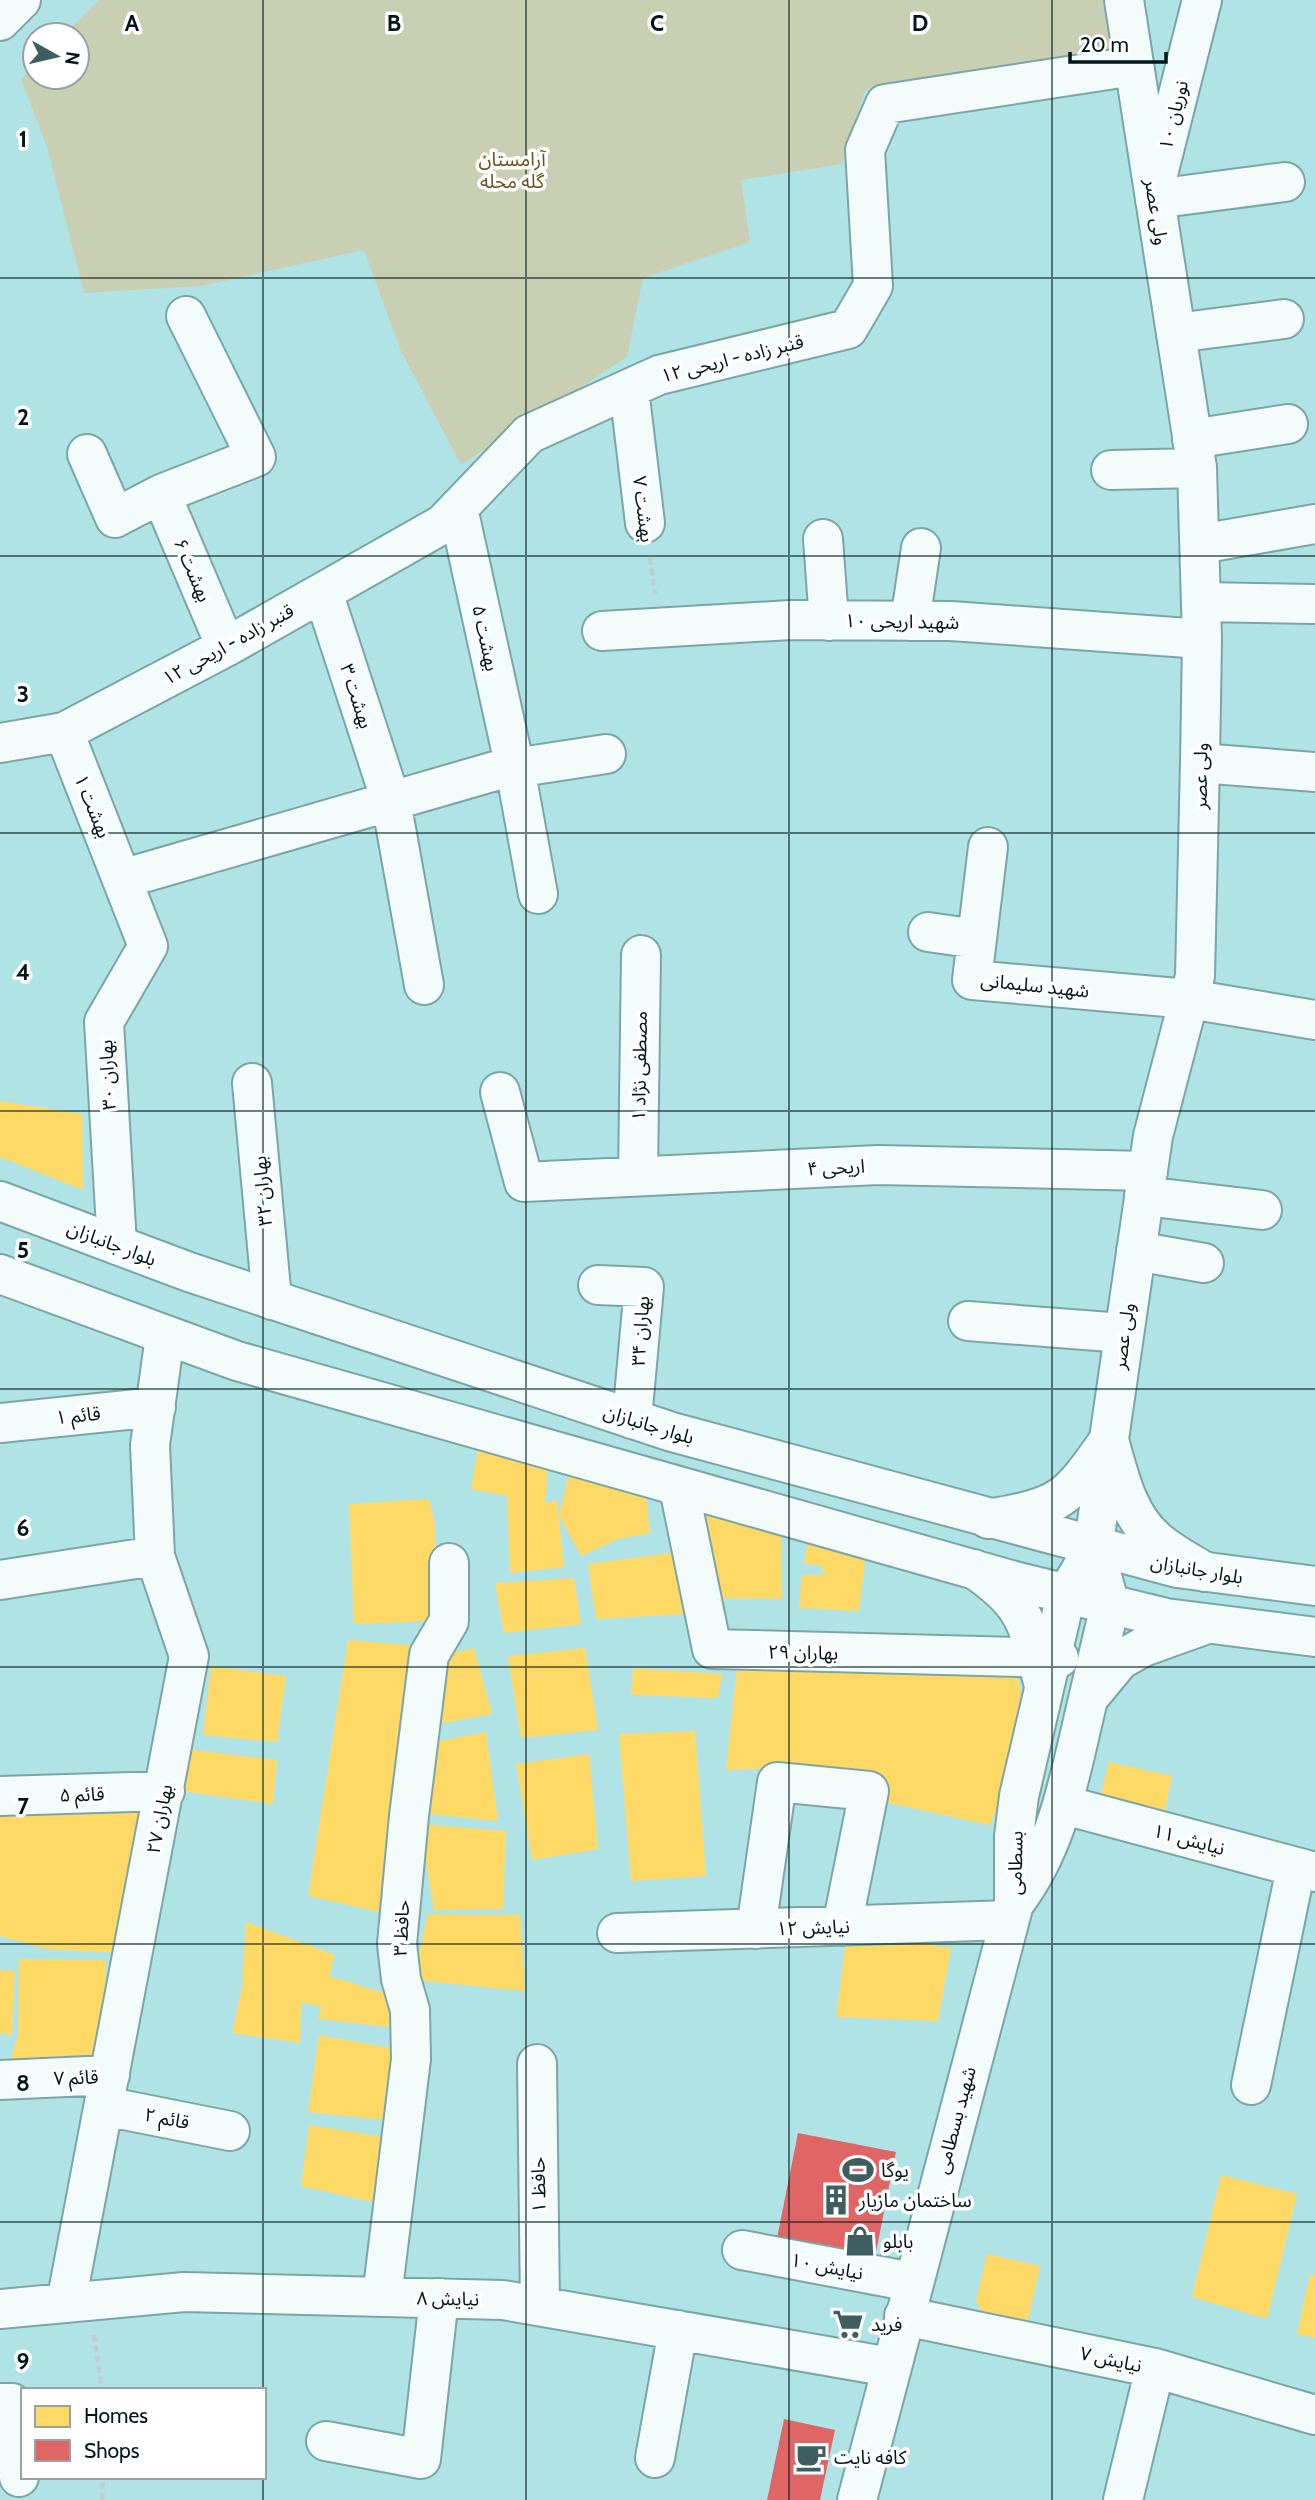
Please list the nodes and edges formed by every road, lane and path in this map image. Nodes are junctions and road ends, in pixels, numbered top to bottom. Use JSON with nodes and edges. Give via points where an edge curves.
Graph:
{"nodes":[{"id":1,"x":21,"y":0,"type":"edge"},
{"id":2,"x":1124,"y":0,"type":"edge"},
{"id":3,"x":1202,"y":0,"type":"edge"},
{"id":4,"x":0,"y":21,"type":"edge"},
{"id":5,"x":1134,"y":66,"type":"junction"},
{"id":6,"x":1285,"y":182,"type":"dead end"},
{"id":7,"x":1154,"y":194,"type":"junction"},
{"id":8,"x":186,"y":316,"type":"dead end"},
{"id":9,"x":1284,"y":319,"type":"dead end"},
{"id":10,"x":1176,"y":333,"type":"junction"},
{"id":11,"x":629,"y":389,"type":"junction"},
{"id":12,"x":1288,"y":424,"type":"dead end"},
{"id":13,"x":87,"y":454,"type":"dead end"},
{"id":14,"x":1195,"y":454,"type":"junction"},
{"id":15,"x":1111,"y":470,"type":"dead end"},
{"id":16,"x":161,"y":494,"type":"junction"},
{"id":17,"x":458,"y":508,"type":"junction"},
{"id":18,"x":645,"y":523,"type":"joint"},
{"id":19,"x":1315,"y":524,"type":"edge"},
{"id":20,"x":823,"y":539,"type":"dead end"},
{"id":21,"x":1199,"y":544,"type":"junction"},
{"id":22,"x":921,"y":548,"type":"dead end"},
{"id":23,"x":324,"y":592,"type":"junction"},
{"id":24,"x":1315,"y":604,"type":"edge"},
{"id":25,"x":1202,"y":620,"type":"junction"},
{"id":26,"x":829,"y":621,"type":"junction"},
{"id":27,"x":911,"y":621,"type":"junction"},
{"id":28,"x":660,"y":630,"type":"junction"},
{"id":29,"x":602,"y":631,"type":"dead end"},
{"id":30,"x":226,"y":647,"type":"junction"},
{"id":31,"x":64,"y":732,"type":"junction"},
{"id":32,"x":0,"y":743,"type":"edge"},
{"id":33,"x":606,"y":754,"type":"dead end"},
{"id":34,"x":1200,"y":763,"type":"junction"},
{"id":35,"x":515,"y":768,"type":"junction"},
{"id":36,"x":1315,"y":772,"type":"edge"},
{"id":37,"x":391,"y":801,"type":"junction"},
{"id":38,"x":988,"y":848,"type":"dead end"},
{"id":39,"x":122,"y":879,"type":"junction"},
{"id":40,"x":538,"y":894,"type":"dead end"},
{"id":41,"x":928,"y":932,"type":"dead end"},
{"id":42,"x":977,"y":939,"type":"junction"},
{"id":43,"x":640,"y":955,"type":"dead end"},
{"id":44,"x":424,"y":985,"type":"dead end"},
{"id":45,"x":1189,"y":999,"type":"junction"},
{"id":46,"x":1315,"y":1020,"type":"edge"},
{"id":47,"x":252,"y":1083,"type":"dead end"},
{"id":48,"x":500,"y":1092,"type":"dead end"},
{"id":49,"x":638,"y":1177,"type":"junction"},
{"id":50,"x":1146,"y":1184,"type":"junction"},
{"id":51,"x":0,"y":1201,"type":"edge"},
{"id":52,"x":1262,"y":1210,"type":"dead end"},
{"id":53,"x":117,"y":1245,"type":"junction"},
{"id":54,"x":1136,"y":1251,"type":"junction"},
{"id":55,"x":1203,"y":1263,"type":"dead end"},
{"id":56,"x":0,"y":1274,"type":"edge"},
{"id":57,"x":598,"y":1285,"type":"dead end"},
{"id":58,"x":272,"y":1300,"type":"junction"},
{"id":59,"x":968,"y":1321,"type":"dead end"},
{"id":60,"x":1123,"y":1333,"type":"junction"},
{"id":61,"x":165,"y":1336,"type":"junction"},
{"id":62,"x":156,"y":1407,"type":"junction"},
{"id":63,"x":632,"y":1419,"type":"junction"},
{"id":64,"x":0,"y":1423,"type":"edge"},
{"id":65,"x":1109,"y":1440,"type":"junction"},
{"id":66,"x":679,"y":1488,"type":"junction"},
{"id":67,"x":988,"y":1519,"type":"junction"},
{"id":68,"x":1093,"y":1549,"type":"junction"},
{"id":69,"x":155,"y":1556,"type":"junction"},
{"id":70,"x":449,"y":1563,"type":"dead end"},
{"id":71,"x":974,"y":1569,"type":"junction"},
{"id":72,"x":1207,"y":1574,"type":"junction"},
{"id":73,"x":0,"y":1580,"type":"edge"},
{"id":74,"x":1315,"y":1586,"type":"edge"},
{"id":75,"x":1066,"y":1595,"type":"junction"},
{"id":76,"x":1110,"y":1605,"type":"junction"},
{"id":77,"x":1207,"y":1624,"type":"junction"},
{"id":78,"x":1315,"y":1637,"type":"edge"},
{"id":79,"x":1048,"y":1665,"type":"junction"},
{"id":80,"x":1088,"y":1699,"type":"junction"},
{"id":81,"x":165,"y":1791,"type":"junction"},
{"id":82,"x":0,"y":1797,"type":"edge"},
{"id":83,"x":1064,"y":1805,"type":"junction"},
{"id":84,"x":1305,"y":1870,"type":"edge"},
{"id":85,"x":1012,"y":1912,"type":"junction"},
{"id":86,"x":842,"y":1926,"type":"junction"},
{"id":87,"x":756,"y":1928,"type":"junction"},
{"id":88,"x":617,"y":1933,"type":"dead end"},
{"id":89,"x":537,"y":2064,"type":"dead end"},
{"id":90,"x":0,"y":2080,"type":"edge"},
{"id":91,"x":1251,"y":2085,"type":"dead end"},
{"id":92,"x":107,"y":2091,"type":"junction"},
{"id":93,"x":230,"y":2131,"type":"dead end"},
{"id":94,"x":742,"y":2250,"type":"dead end"},
{"id":95,"x":382,"y":2297,"type":"junction"},
{"id":96,"x":439,"y":2298,"type":"junction"},
{"id":97,"x":908,"y":2299,"type":"junction"},
{"id":98,"x":77,"y":2302,"type":"junction"},
{"id":99,"x":540,"y":2306,"type":"junction"},
{"id":100,"x":0,"y":2309,"type":"edge"},
{"id":101,"x":678,"y":2330,"type":"junction"},
{"id":102,"x":890,"y":2367,"type":"junction"},
{"id":103,"x":1155,"y":2368,"type":"junction"},
{"id":104,"x":101,"y":2388,"type":"edge"},
{"id":105,"x":0,"y":2403,"type":"edge"},
{"id":106,"x":1315,"y":2415,"type":"edge"},
{"id":107,"x":326,"y":2441,"type":"dead end"},
{"id":108,"x":656,"y":2458,"type":"dead end"},
{"id":109,"x":19,"y":2477,"type":"dead end"},
{"id":110,"x":103,"y":2479,"type":"edge"},
{"id":111,"x":102,"y":2500,"type":"edge"},
{"id":112,"x":857,"y":2500,"type":"edge"},
{"id":113,"x":1123,"y":2500,"type":"edge"}],
"edges":[{"from":1,"to":4,"type":"main road"},
{"from":2,"to":5,"type":"main road","name":"ولی عصر"},
{"from":3,"to":7,"type":"main road","name":"نوریان ۱۰"},
{"from":5,"to":7,"type":"main road","name":"ولی عصر"},
{"from":5,"to":11,"type":"main road","name":"قنبر زاده - اریحی ۱۲","via":[[885,104],[865,150],[873,286],[848,329],[659,375]]},
{"from":6,"to":7,"type":"main road"},
{"from":7,"to":10,"type":"main road","name":"ولی عصر"},
{"from":8,"to":16,"type":"main road","via":[[256,457]]},
{"from":9,"to":10,"type":"main road"},
{"from":10,"to":14,"type":"main road","name":"ولی عصر"},
{"from":11,"to":17,"type":"main road","name":"قنبر زاده - اریحی ۱۲","via":[[529,434]]},
{"from":11,"to":18,"type":"main road","name":"بهشت ۷"},
{"from":12,"to":14,"type":"main road"},
{"from":13,"to":16,"type":"main road","via":[[115,518]]},
{"from":14,"to":15,"type":"main road"},
{"from":14,"to":21,"type":"main road","name":"ولی عصر"},
{"from":16,"to":30,"type":"main road","name":"بهشت ۶"},
{"from":17,"to":23,"type":"main road","name":"قنبر زاده - اریحی ۱۲","via":[[443,524]]},
{"from":17,"to":35,"type":"main road","name":"بهشت ۵"},
{"from":18,"to":28,"type":"path","name":"بهشت ۷"},
{"from":19,"to":21,"type":"main road"},
{"from":20,"to":26,"type":"main road"},
{"from":21,"to":25,"type":"main road","name":"ولی عصر"},
{"from":22,"to":27,"type":"main road"},
{"from":23,"to":30,"type":"main road","name":"قنبر زاده - اریحی ۱۲"},
{"from":23,"to":37,"type":"main road","name":"بهشت ۳"},
{"from":24,"to":25,"type":"main road","name":"شهید اریحی ۱۰"},
{"from":25,"to":27,"type":"main road","name":"شهید اریحی ۱۰","via":[[1057,626]]},
{"from":25,"to":34,"type":"main road","name":"ولی عصر"},
{"from":26,"to":27,"type":"main road","name":"شهید اریحی ۱۰"},
{"from":26,"to":28,"type":"main road","name":"شهید اریحی ۱۰"},
{"from":28,"to":29,"type":"main road","name":"شهید اریحی ۱۰"},
{"from":30,"to":31,"type":"main road","name":"قنبر زاده - اریحی ۱۲"},
{"from":31,"to":32,"type":"main road","name":"قنبر زاده - اریحی ۱۲"},
{"from":31,"to":39,"type":"main road","name":"بهشت ۱"},
{"from":33,"to":35,"type":"main road"},
{"from":34,"to":36,"type":"main road"},
{"from":34,"to":45,"type":"main road","name":"ولی عصر","via":[[1195,976]]},
{"from":35,"to":37,"type":"main road"},
{"from":35,"to":40,"type":"main road","name":"بهشت ۵"},
{"from":37,"to":39,"type":"main road"},
{"from":37,"to":44,"type":"main road","name":"بهشت ۳"},
{"from":38,"to":42,"type":"main road","name":"شهید سلیمانی"},
{"from":39,"to":53,"type":"main road","name":"بهاران ۳۰","via":[[148,947],[104,1023]]},
{"from":41,"to":42,"type":"main road"},
{"from":42,"to":45,"type":"main road","name":"شهید سلیمانی","via":[[972,980]]},
{"from":43,"to":49,"type":"main road","name":"مصطفی نژاد ۱"},
{"from":45,"to":46,"type":"main road"},
{"from":45,"to":50,"type":"main road","name":"ولی عصر","via":[[1153,1136]]},
{"from":47,"to":58,"type":"main road","name":"بهاران ۳۲"},
{"from":48,"to":49,"type":"main road","name":"اریحی ۴","via":[[524,1182]]},
{"from":49,"to":50,"type":"main road","name":"اریحی ۴","via":[[878,1165]]},
{"from":50,"to":52,"type":"main road","name":"اریحی ۴"},
{"from":50,"to":54,"type":"main road","name":"ولی عصر"},
{"from":51,"to":53,"type":"main road","name":"بلوار جانبازان"},
{"from":53,"to":58,"type":"main road","name":"بلوار جانبازان"},
{"from":54,"to":55,"type":"main road"},
{"from":54,"to":60,"type":"main road","name":"ولی عصر"},
{"from":56,"to":61,"type":"main road"},
{"from":57,"to":63,"type":"main road","name":"بهاران ۳۴","via":[[644,1287]]},
{"from":58,"to":63,"type":"main road","name":"بلوار جانبازان"},
{"from":59,"to":60,"type":"main road"},
{"from":60,"to":65,"type":"main road","name":"ولی عصر"},
{"from":61,"to":62,"type":"main road","name":"بهاران ۲۷"},
{"from":61,"to":66,"type":"main road","via":[[237,1361]]},
{"from":62,"to":64,"type":"main road","name":"قائم ۱"},
{"from":62,"to":69,"type":"main road","name":"بهاران ۲۷","via":[[150,1446]]},
{"from":63,"to":67,"type":"main road","name":"بلوار جانبازان"},
{"from":65,"to":67,"type":"main road","via":[[1060,1500],[1039,1510]]},
{"from":65,"to":68,"type":"main road","name":"ولی عصر"},
{"from":65,"to":72,"type":"main road","via":[[1137,1518],[1155,1540]]},
{"from":66,"to":71,"type":"main road"},
{"from":66,"to":79,"type":"main road","name":"بهاران ۲۹","via":[[712,1650]]},
{"from":67,"to":68,"type":"main road","name":"بلوار جانبازان"},
{"from":68,"to":72,"type":"main road","name":"بلوار جانبازان"},
{"from":68,"to":75,"type":"main road","name":"بسطامی"},
{"from":68,"to":76,"type":"main road"},
{"from":69,"to":73,"type":"main road"},
{"from":69,"to":81,"type":"main road","name":"بهاران ۲۷","via":[[189,1656]]},
{"from":70,"to":95,"type":"main road","name":"حافظ ۳","via":[[449,1621],[429,1655],[397,1944],[410,2010],[411,2059]]},
{"from":71,"to":75,"type":"main road"},
{"from":71,"to":79,"type":"main road","via":[[1002,1588],[1022,1611]]},
{"from":72,"to":74,"type":"main road","name":"بلوار جانبازان"},
{"from":75,"to":76,"type":"main road"},
{"from":75,"to":79,"type":"main road","name":"بسطامی"},
{"from":76,"to":77,"type":"main road"},
{"from":76,"to":80,"type":"main road","name":"بسطامی"},
{"from":77,"to":78,"type":"main road"},
{"from":77,"to":80,"type":"main road","via":[[1120,1660]]},
{"from":79,"to":85,"type":"main road","name":"بسطامی","via":[[1019,1796]]},
{"from":80,"to":83,"type":"main road","name":"بسطامی"},
{"from":81,"to":82,"type":"main road","name":"قائم ۵"},
{"from":81,"to":92,"type":"main road","name":"بهاران ۲۷"},
{"from":83,"to":84,"type":"main road","name":"نیایش ۱۱"},
{"from":83,"to":85,"type":"main road","name":"بسطامی","via":[[1040,1867]]},
{"from":84,"to":91,"type":"main road"},
{"from":85,"to":86,"type":"main road","name":"نیایش ۱۲"},
{"from":85,"to":97,"type":"main road","name":"شهید بسطامی"},
{"from":86,"to":87,"type":"main road","name":"نیایش ۱۲"},
{"from":86,"to":87,"type":"main road","via":[[869,1791],[778,1782]]},
{"from":87,"to":88,"type":"main road","name":"نیایش ۱۲"},
{"from":89,"to":99,"type":"main road","name":"حافظ ۱"},
{"from":90,"to":92,"type":"main road","name":"قائم ۷"},
{"from":92,"to":93,"type":"main road","name":"قائم ۲"},
{"from":92,"to":98,"type":"main road","name":"بهاران ۲۷"},
{"from":94,"to":97,"type":"main road","name":"نیایش ۱۰"},
{"from":95,"to":96,"type":"main road","name":"نیایش ۸"},
{"from":95,"to":98,"type":"main road","name":"نیایش ۸","via":[[184,2292]]},
{"from":96,"to":99,"type":"main road","name":"نیایش ۸"},
{"from":96,"to":107,"type":"main road","via":[[421,2459]]},
{"from":97,"to":102,"type":"main road","name":"شهید بسطامی"},
{"from":97,"to":103,"type":"main road","name":"نیایش ۷"},
{"from":98,"to":100,"type":"main road","name":"نیایش ۸"},
{"from":98,"to":104,"type":"path"},
{"from":99,"to":101,"type":"main road","name":"نیایش ۸"},
{"from":101,"to":102,"type":"main road","name":"نیایش ۸"},
{"from":101,"to":108,"type":"main road"},
{"from":102,"to":112,"type":"main road","name":"شهید بسطامی"},
{"from":103,"to":106,"type":"main road","name":"نیایش ۷"},
{"from":103,"to":113,"type":"main road"},
{"from":105,"to":109,"type":"main road","via":[[12,2403]]},
{"from":110,"to":111,"type":"path"}]}
